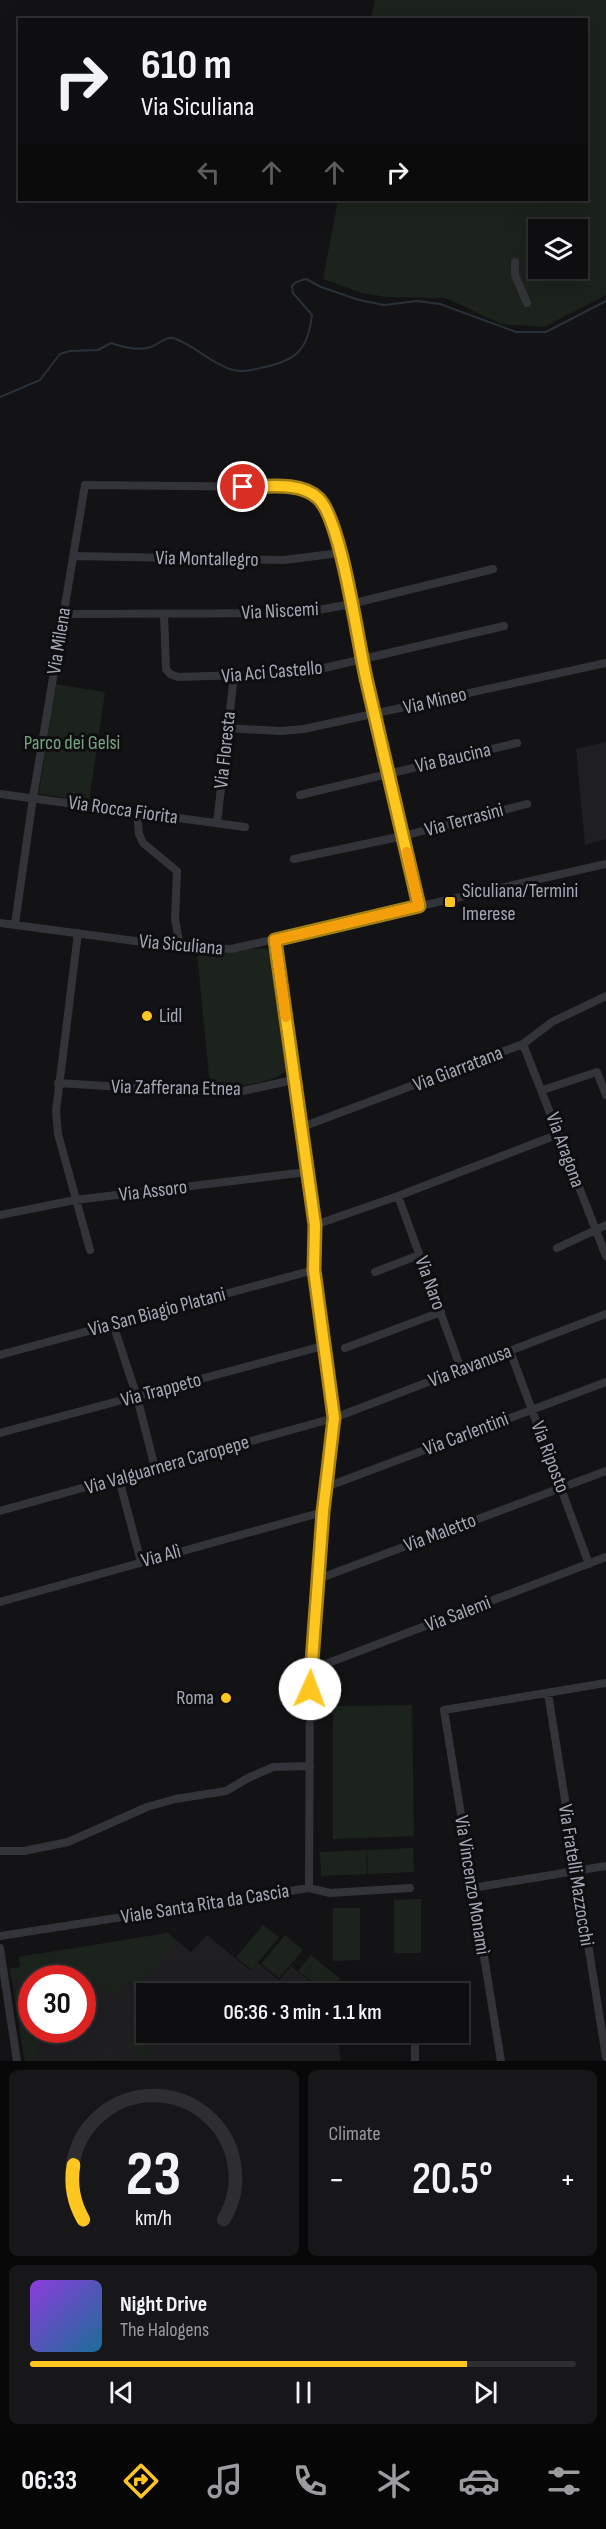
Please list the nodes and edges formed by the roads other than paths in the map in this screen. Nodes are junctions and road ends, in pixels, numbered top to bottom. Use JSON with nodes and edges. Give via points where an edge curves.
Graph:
{"nodes":[{"id":1,"x":515,"y":262,"type":"dead end"},
{"id":2,"x":527,"y":303,"type":"dead end"},
{"id":3,"x":340,"y":553,"type":"junction"},
{"id":4,"x":74,"y":556,"type":"junction"},
{"id":5,"x":493,"y":569,"type":"dead end"},
{"id":6,"x":351,"y":604,"type":"junction"},
{"id":7,"x":63,"y":614,"type":"junction"},
{"id":8,"x":164,"y":614,"type":"junction"},
{"id":9,"x":504,"y":626,"type":"dead end"},
{"id":10,"x":362,"y":660,"type":"junction"},
{"id":11,"x":606,"y":663,"type":"edge"},
{"id":12,"x":234,"y":676,"type":"junction"},
{"id":13,"x":375,"y":715,"type":"junction"},
{"id":14,"x":227,"y":728,"type":"junction"},
{"id":15,"x":517,"y":743,"type":"dead end"},
{"id":16,"x":388,"y":772,"type":"junction"},
{"id":17,"x":0,"y":794,"type":"edge"},
{"id":18,"x":300,"y":795,"type":"dead end"},
{"id":19,"x":33,"y":798,"type":"junction"},
{"id":20,"x":527,"y":804,"type":"dead end"},
{"id":21,"x":137,"y":812,"type":"junction"},
{"id":22,"x":217,"y":823,"type":"junction"},
{"id":23,"x":245,"y":827,"type":"dead end"},
{"id":24,"x":404,"y":836,"type":"junction"},
{"id":25,"x":294,"y":859,"type":"dead end"},
{"id":26,"x":606,"y":864,"type":"edge"},
{"id":27,"x":419,"y":906,"type":"junction"},
{"id":28,"x":0,"y":923,"type":"edge"},
{"id":29,"x":15,"y":924,"type":"junction"},
{"id":30,"x":78,"y":933,"type":"junction"},
{"id":31,"x":275,"y":940,"type":"junction"},
{"id":32,"x":180,"y":947,"type":"junction"},
{"id":33,"x":606,"y":996,"type":"edge"},
{"id":34,"x":523,"y":1044,"type":"junction"},
{"id":35,"x":293,"y":1080,"type":"junction"},
{"id":36,"x":58,"y":1083,"type":"junction"},
{"id":37,"x":543,"y":1090,"type":"junction"},
{"id":38,"x":606,"y":1095,"type":"edge"},
{"id":39,"x":302,"y":1127,"type":"junction"},
{"id":40,"x":559,"y":1134,"type":"junction"},
{"id":41,"x":307,"y":1172,"type":"junction"},
{"id":42,"x":398,"y":1196,"type":"junction"},
{"id":43,"x":75,"y":1200,"type":"junction"},
{"id":44,"x":0,"y":1215,"type":"edge"},
{"id":45,"x":315,"y":1225,"type":"junction"},
{"id":46,"x":606,"y":1225,"type":"edge"},
{"id":47,"x":596,"y":1230,"type":"junction"},
{"id":48,"x":557,"y":1248,"type":"dead end"},
{"id":49,"x":90,"y":1250,"type":"dead end"},
{"id":50,"x":419,"y":1255,"type":"junction"},
{"id":51,"x":606,"y":1256,"type":"edge"},
{"id":52,"x":314,"y":1270,"type":"junction"},
{"id":53,"x":375,"y":1272,"type":"dead end"},
{"id":54,"x":441,"y":1312,"type":"junction"},
{"id":55,"x":606,"y":1314,"type":"edge"},
{"id":56,"x":113,"y":1324,"type":"junction"},
{"id":57,"x":322,"y":1346,"type":"junction"},
{"id":58,"x":345,"y":1348,"type":"dead end"},
{"id":59,"x":510,"y":1351,"type":"junction"},
{"id":60,"x":0,"y":1355,"type":"edge"},
{"id":61,"x":461,"y":1369,"type":"junction"},
{"id":62,"x":606,"y":1382,"type":"edge"},
{"id":63,"x":137,"y":1397,"type":"junction"},
{"id":64,"x":532,"y":1409,"type":"junction"},
{"id":65,"x":334,"y":1418,"type":"junction"},
{"id":66,"x":0,"y":1433,"type":"edge"},
{"id":67,"x":155,"y":1468,"type":"junction"},
{"id":68,"x":606,"y":1471,"type":"edge"},
{"id":69,"x":119,"y":1479,"type":"junction"},
{"id":70,"x":326,"y":1486,"type":"junction"},
{"id":71,"x":562,"y":1488,"type":"junction"},
{"id":72,"x":0,"y":1511,"type":"edge"},
{"id":73,"x":323,"y":1512,"type":"junction"},
{"id":74,"x":606,"y":1557,"type":"edge"},
{"id":75,"x":141,"y":1562,"type":"junction"},
{"id":76,"x":589,"y":1564,"type":"junction"},
{"id":77,"x":318,"y":1579,"type":"junction"},
{"id":78,"x":0,"y":1602,"type":"edge"},
{"id":79,"x":310,"y":1670,"type":"junction"},
{"id":80,"x":606,"y":1683,"type":"edge"},
{"id":81,"x":548,"y":1693,"type":"junction"},
{"id":82,"x":310,"y":1766,"type":"junction"},
{"id":83,"x":0,"y":1851,"type":"edge"},
{"id":84,"x":606,"y":1866,"type":"edge"},
{"id":85,"x":575,"y":1872,"type":"junction"},
{"id":86,"x":309,"y":1888,"type":"junction"},
{"id":87,"x":410,"y":1888,"type":"dead end"},
{"id":88,"x":472,"y":1888,"type":"junction"},
{"id":89,"x":0,"y":1936,"type":"edge"},
{"id":90,"x":0,"y":1951,"type":"edge"},
{"id":91,"x":415,"y":2043,"type":"edge"},
{"id":92,"x":606,"y":2057,"type":"edge"},
{"id":93,"x":16,"y":2061,"type":"edge"},
{"id":94,"x":415,"y":2061,"type":"edge"},
{"id":95,"x":501,"y":2061,"type":"edge"}],
"edges":[{"from":1,"to":2,"type":"street","via":[[515,275]]},
{"from":3,"to":4,"type":"street","name":"Via Montallegro","via":[[284,560]]},
{"from":3,"to":4,"type":"street","name":"Via Milena","via":[[326,507],[301,489],[85,485]]},
{"from":3,"to":6,"type":"street"},
{"from":4,"to":7,"type":"street","name":"Via Milena"},
{"from":5,"to":6,"type":"street","name":"Via Niscemi"},
{"from":6,"to":8,"type":"street","name":"Via Niscemi","via":[[302,613]]},
{"from":6,"to":10,"type":"street"},
{"from":7,"to":8,"type":"street","name":"Via Niscemi"},
{"from":7,"to":19,"type":"street","name":"Via Milena"},
{"from":8,"to":12,"type":"street","name":"Via Aci Castello","via":[[166,667],[170,674]]},
{"from":9,"to":10,"type":"street","name":"Via Aci Castello"},
{"from":10,"to":12,"type":"street","name":"Via Aci Castello","via":[[303,673]]},
{"from":10,"to":13,"type":"street"},
{"from":11,"to":13,"type":"street","name":"Via Mineo"},
{"from":12,"to":14,"type":"street","name":"Via Floresta"},
{"from":13,"to":14,"type":"street","name":"Via Mineo","via":[[291,731]]},
{"from":13,"to":16,"type":"street"},
{"from":14,"to":22,"type":"street","name":"Via Floresta"},
{"from":15,"to":16,"type":"street","name":"Via Baucina"},
{"from":16,"to":18,"type":"street","name":"Via Baucina"},
{"from":16,"to":24,"type":"street"},
{"from":17,"to":19,"type":"street","name":"Via Rocca Fiorita"},
{"from":19,"to":21,"type":"street","name":"Via Rocca Fiorita"},
{"from":19,"to":29,"type":"street","name":"Via Milena"},
{"from":20,"to":24,"type":"street","name":"Via Terrasini"},
{"from":21,"to":22,"type":"street","name":"Via Rocca Fiorita"},
{"from":21,"to":32,"type":"street","via":[[143,843],[177,871],[175,919]]},
{"from":22,"to":23,"type":"street","name":"Via Rocca Fiorita"},
{"from":24,"to":25,"type":"street","name":"Via Terrasini"},
{"from":24,"to":27,"type":"street"},
{"from":26,"to":27,"type":"street","name":"Via Siculiana"},
{"from":27,"to":31,"type":"street","name":"Via Siculiana"},
{"from":28,"to":29,"type":"street","name":"Via Siculiana"},
{"from":29,"to":30,"type":"street","name":"Via Siculiana"},
{"from":30,"to":32,"type":"street","name":"Via Siculiana"},
{"from":30,"to":36,"type":"street"},
{"from":31,"to":32,"type":"street","name":"Via Siculiana","via":[[231,949]]},
{"from":31,"to":35,"type":"street"},
{"from":33,"to":34,"type":"street","name":"Via Giarratana","via":[[552,1022]]},
{"from":34,"to":37,"type":"street","name":"Via Aragona"},
{"from":34,"to":39,"type":"street","name":"Via Giarratana"},
{"from":35,"to":36,"type":"street","name":"Via Zafferana Etnea","via":[[220,1093]]},
{"from":35,"to":39,"type":"street"},
{"from":36,"to":43,"type":"street","via":[[58,1134]]},
{"from":37,"to":38,"type":"street","via":[[597,1072]]},
{"from":37,"to":40,"type":"street","name":"Via Aragona"},
{"from":39,"to":41,"type":"street"},
{"from":40,"to":42,"type":"street"},
{"from":40,"to":47,"type":"street","name":"Via Aragona"},
{"from":41,"to":43,"type":"street","name":"Via Assoro"},
{"from":41,"to":45,"type":"street"},
{"from":42,"to":45,"type":"street"},
{"from":42,"to":50,"type":"street","name":"Via Naro"},
{"from":43,"to":44,"type":"street","name":"Via Assoro"},
{"from":43,"to":49,"type":"street"},
{"from":45,"to":52,"type":"street"},
{"from":46,"to":47,"type":"street"},
{"from":47,"to":48,"type":"street"},
{"from":47,"to":51,"type":"street","name":"Via Aragona"},
{"from":50,"to":53,"type":"street"},
{"from":50,"to":54,"type":"street","name":"Via Naro"},
{"from":52,"to":56,"type":"street","name":"Via San Biagio Platani"},
{"from":52,"to":57,"type":"street"},
{"from":54,"to":58,"type":"street"},
{"from":54,"to":61,"type":"street","name":"Via Naro"},
{"from":55,"to":59,"type":"street","name":"Via Ravanusa"},
{"from":56,"to":60,"type":"street","name":"Via San Biagio Platani"},
{"from":56,"to":63,"type":"street"},
{"from":57,"to":63,"type":"street","name":"Via Trappeto"},
{"from":57,"to":65,"type":"street"},
{"from":59,"to":61,"type":"street","name":"Via Ravanusa"},
{"from":59,"to":64,"type":"street","name":"Via Riposto"},
{"from":61,"to":65,"type":"street","name":"Via Ravanusa"},
{"from":62,"to":64,"type":"street","name":"Via Carlentini"},
{"from":63,"to":66,"type":"street","name":"Via Trappeto"},
{"from":63,"to":67,"type":"street"},
{"from":64,"to":70,"type":"street","name":"Via Carlentini"},
{"from":64,"to":71,"type":"street","name":"Via Riposto"},
{"from":65,"to":67,"type":"street","name":"Via Valguarnera Caropepe"},
{"from":65,"to":70,"type":"street"},
{"from":67,"to":69,"type":"street","name":"Via Valguarnera Caropepe"},
{"from":68,"to":71,"type":"street","name":"Via Maletto"},
{"from":69,"to":72,"type":"street","name":"Via Valguarnera Caropepe"},
{"from":69,"to":75,"type":"street"},
{"from":70,"to":73,"type":"street"},
{"from":71,"to":76,"type":"street","name":"Via Riposto"},
{"from":71,"to":77,"type":"street","name":"Via Maletto"},
{"from":73,"to":75,"type":"street","name":"Via Alì"},
{"from":73,"to":77,"type":"street"},
{"from":74,"to":76,"type":"street","name":"Via Salemi"},
{"from":75,"to":78,"type":"street","name":"Via Alì"},
{"from":76,"to":79,"type":"street","name":"Via Salemi"},
{"from":77,"to":79,"type":"street"},
{"from":79,"to":82,"type":"street"},
{"from":80,"to":81,"type":"street"},
{"from":81,"to":85,"type":"street","name":"Via Fratelli Mazzocchi"},
{"from":81,"to":88,"type":"street","name":"Via Vincenzo Monamì","via":[[444,1710]]},
{"from":82,"to":83,"type":"street","via":[[273,1767],[226,1791],[147,1807],[68,1842],[24,1851]]},
{"from":82,"to":86,"type":"street"},
{"from":84,"to":85,"type":"street"},
{"from":85,"to":88,"type":"street"},
{"from":85,"to":92,"type":"street","name":"Via Fratelli Mazzocchi"},
{"from":86,"to":87,"type":"street","name":"Viale Santa Rita da Cascia","via":[[330,1893]]},
{"from":86,"to":89,"type":"street","name":"Viale Santa Rita da Cascia"},
{"from":88,"to":95,"type":"street","name":"Via Vincenzo Monamì"},
{"from":90,"to":93,"type":"street"},
{"from":91,"to":94,"type":"street"}]}
